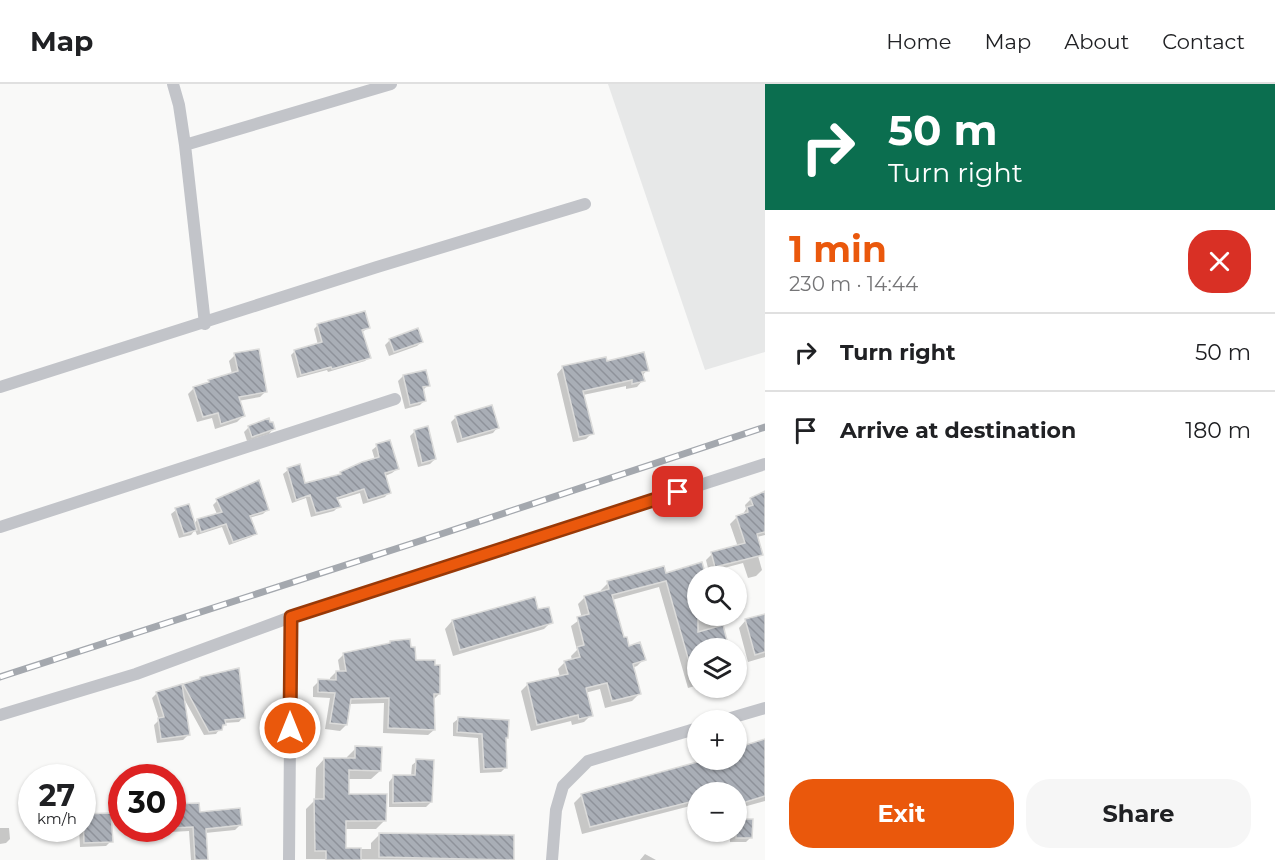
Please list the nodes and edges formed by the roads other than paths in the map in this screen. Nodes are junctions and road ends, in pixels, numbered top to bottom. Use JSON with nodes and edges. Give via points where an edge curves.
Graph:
{"nodes":[{"id":1,"x":173,"y":84,"type":"edge"},
{"id":2,"x":391,"y":84,"type":"edge"},
{"id":3,"x":185,"y":145,"type":"junction"},
{"id":4,"x":585,"y":204,"type":"dead end"},
{"id":5,"x":205,"y":324,"type":"junction"},
{"id":6,"x":0,"y":387,"type":"edge"},
{"id":7,"x":396,"y":399,"type":"dead end"},
{"id":8,"x":765,"y":464,"type":"edge"},
{"id":9,"x":0,"y":527,"type":"edge"},
{"id":10,"x":291,"y":617,"type":"junction"},
{"id":11,"x":765,"y":708,"type":"edge"},
{"id":12,"x":747,"y":713,"type":"edge"},
{"id":13,"x":0,"y":715,"type":"edge"},
{"id":14,"x":687,"y":731,"type":"edge"},
{"id":15,"x":289,"y":860,"type":"edge"},
{"id":16,"x":552,"y":860,"type":"edge"}],
"edges":[{"from":1,"to":3,"type":"street"},
{"from":2,"to":3,"type":"street"},
{"from":3,"to":5,"type":"street"},
{"from":4,"to":5,"type":"street"},
{"from":5,"to":6,"type":"street"},
{"from":7,"to":9,"type":"street"},
{"from":8,"to":10,"type":"street"},
{"from":10,"to":13,"type":"street","via":[[136,674]]},
{"from":10,"to":15,"type":"street"},
{"from":11,"to":12,"type":"street"},
{"from":14,"to":16,"type":"street","via":[[588,761],[563,786],[556,810]]}]}
